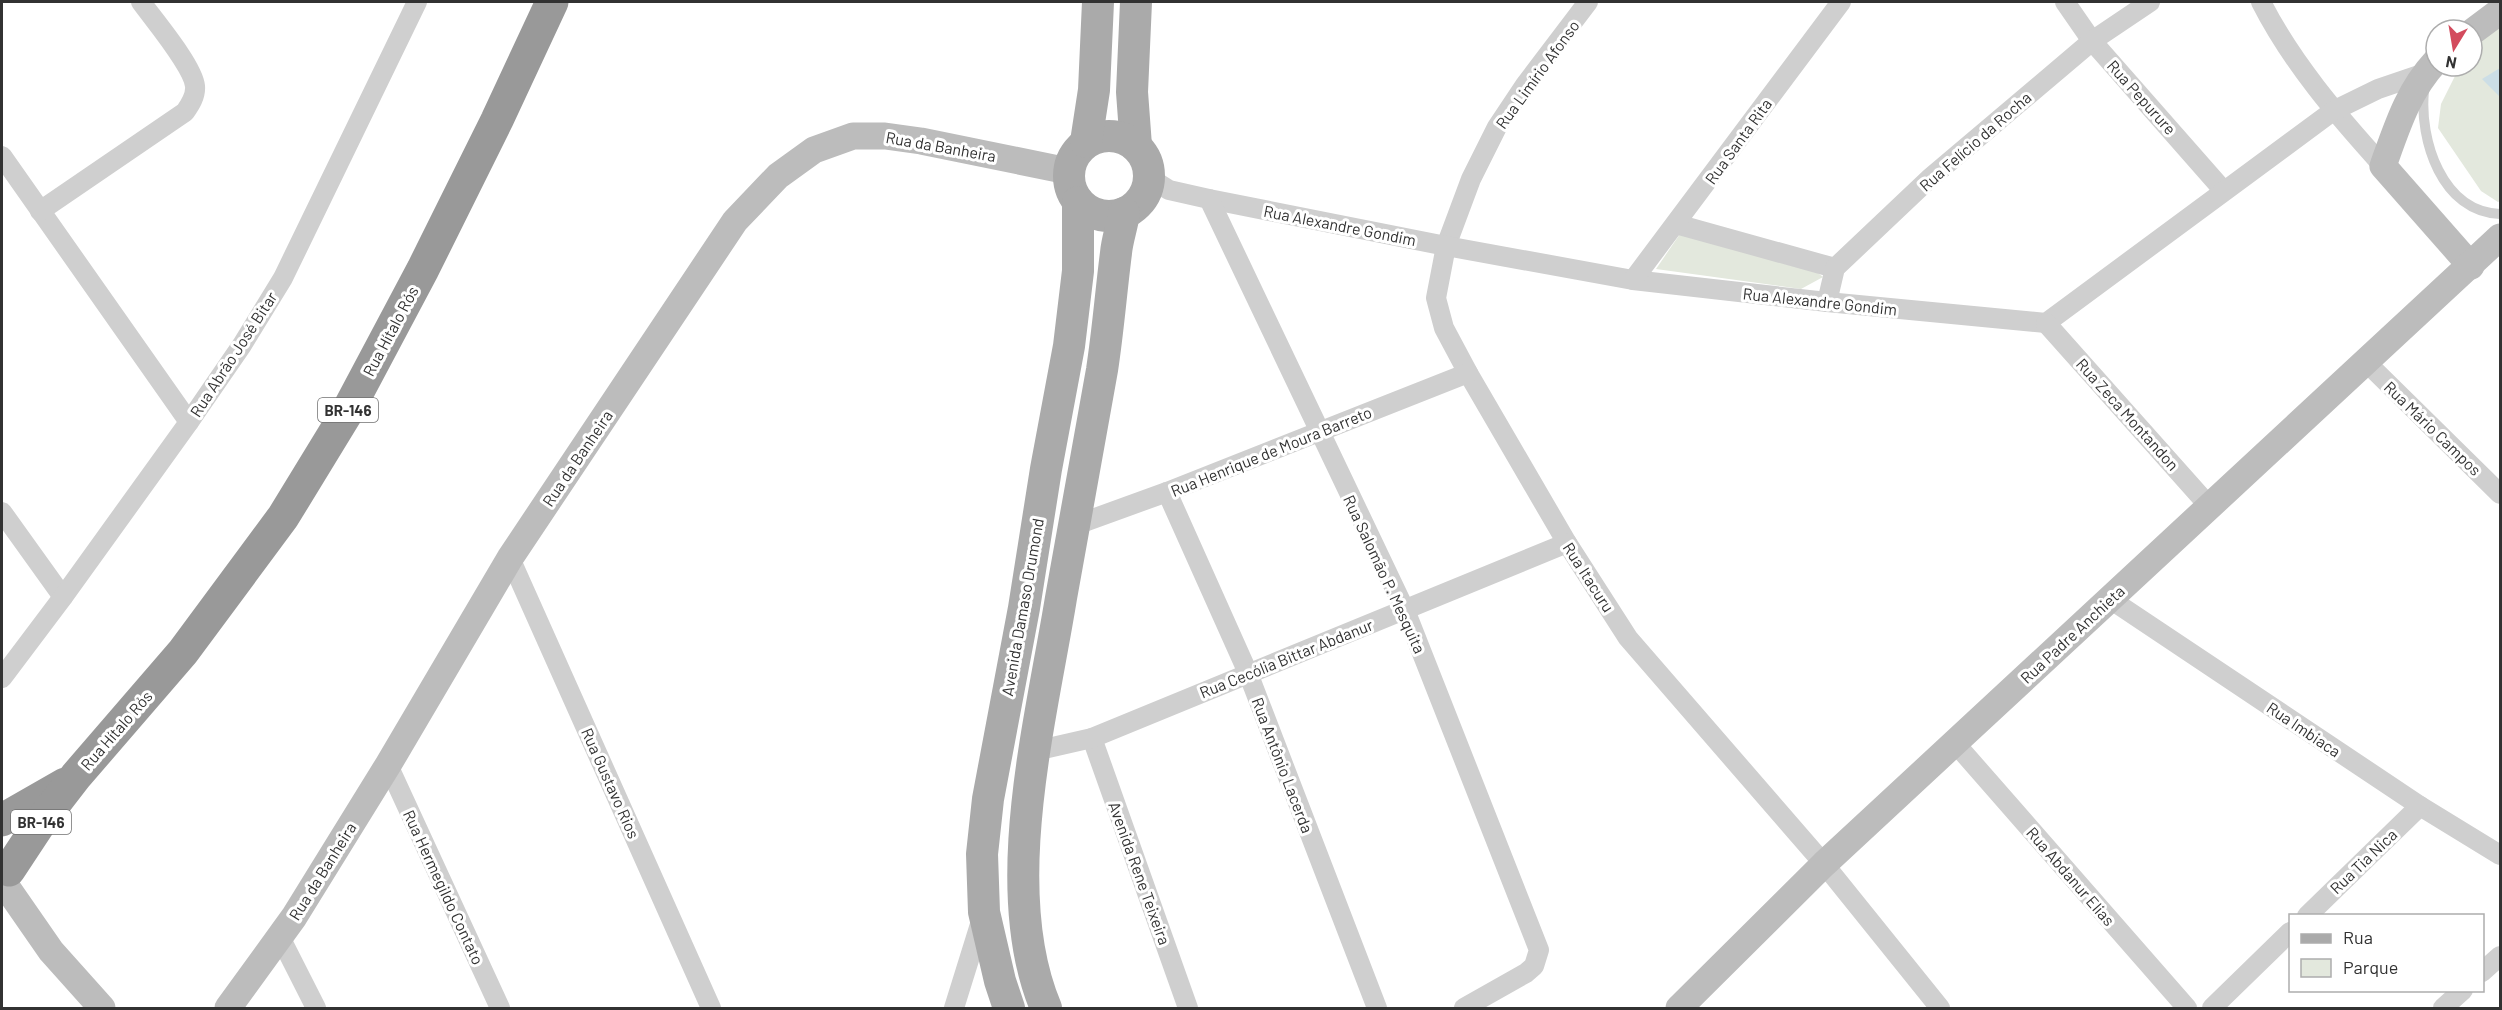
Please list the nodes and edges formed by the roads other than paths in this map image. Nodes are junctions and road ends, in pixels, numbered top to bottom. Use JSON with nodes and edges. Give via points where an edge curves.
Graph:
{"nodes":[{"id":1,"x":141,"y":2,"type":"edge"},
{"id":2,"x":417,"y":2,"type":"edge"},
{"id":3,"x":552,"y":2,"type":"edge"},
{"id":4,"x":1098,"y":2,"type":"edge"},
{"id":5,"x":1136,"y":2,"type":"edge"},
{"id":6,"x":1588,"y":2,"type":"edge"},
{"id":7,"x":1841,"y":2,"type":"edge"},
{"id":8,"x":2065,"y":2,"type":"edge"},
{"id":9,"x":2150,"y":2,"type":"edge"},
{"id":10,"x":2261,"y":2,"type":"edge"},
{"id":11,"x":2500,"y":11,"type":"edge"},
{"id":12,"x":2484,"y":23,"type":"edge"},
{"id":13,"x":2092,"y":41,"type":"junction"},
{"id":14,"x":2424,"y":70,"type":"edge"},
{"id":15,"x":2424,"y":78,"type":"edge"},
{"id":16,"x":2430,"y":78,"type":"edge"},
{"id":17,"x":2333,"y":111,"type":"junction"},
{"id":18,"x":1086,"y":142,"type":"junction"},
{"id":19,"x":1136,"y":146,"type":"junction"},
{"id":20,"x":2,"y":156,"type":"edge"},
{"id":21,"x":2384,"y":166,"type":"junction"},
{"id":22,"x":1068,"y":171,"type":"junction"},
{"id":23,"x":1150,"y":178,"type":"junction"},
{"id":24,"x":2223,"y":190,"type":"junction"},
{"id":25,"x":1209,"y":199,"type":"junction"},
{"id":26,"x":1078,"y":202,"type":"junction"},
{"id":27,"x":40,"y":211,"type":"junction"},
{"id":28,"x":1124,"y":213,"type":"junction"},
{"id":29,"x":2500,"y":214,"type":"edge"},
{"id":30,"x":1676,"y":224,"type":"junction"},
{"id":31,"x":2500,"y":237,"type":"edge"},
{"id":32,"x":1446,"y":246,"type":"junction"},
{"id":33,"x":2471,"y":266,"type":"junction"},
{"id":34,"x":1835,"y":268,"type":"junction"},
{"id":35,"x":1633,"y":280,"type":"junction"},
{"id":36,"x":1827,"y":302,"type":"junction"},
{"id":37,"x":2046,"y":322,"type":"junction"},
{"id":38,"x":2365,"y":361,"type":"junction"},
{"id":39,"x":1468,"y":374,"type":"junction"},
{"id":40,"x":189,"y":422,"type":"junction"},
{"id":41,"x":1319,"y":432,"type":"junction"},
{"id":42,"x":1167,"y":492,"type":"junction"},
{"id":43,"x":2500,"y":494,"type":"edge"},
{"id":44,"x":2209,"y":506,"type":"junction"},
{"id":45,"x":2,"y":512,"type":"edge"},
{"id":46,"x":1073,"y":526,"type":"junction"},
{"id":47,"x":1566,"y":543,"type":"junction"},
{"id":48,"x":510,"y":558,"type":"junction"},
{"id":49,"x":63,"y":597,"type":"junction"},
{"id":50,"x":2110,"y":599,"type":"junction"},
{"id":51,"x":1405,"y":610,"type":"junction"},
{"id":52,"x":1248,"y":673,"type":"junction"},
{"id":53,"x":2,"y":678,"type":"edge"},
{"id":54,"x":1092,"y":738,"type":"junction"},
{"id":55,"x":1955,"y":743,"type":"junction"},
{"id":56,"x":1035,"y":751,"type":"junction"},
{"id":57,"x":388,"y":765,"type":"junction"},
{"id":58,"x":76,"y":776,"type":"junction"},
{"id":59,"x":2420,"y":806,"type":"junction"},
{"id":60,"x":2,"y":820,"type":"edge"},
{"id":61,"x":2500,"y":855,"type":"edge"},
{"id":62,"x":1824,"y":864,"type":"junction"},
{"id":63,"x":5,"y":877,"type":"edge"},
{"id":64,"x":984,"y":912,"type":"junction"},
{"id":65,"x":2308,"y":914,"type":"edge"},
{"id":66,"x":2289,"y":933,"type":"edge"},
{"id":67,"x":280,"y":937,"type":"junction"},
{"id":68,"x":2500,"y":956,"type":"edge"},
{"id":69,"x":2484,"y":970,"type":"edge"},
{"id":70,"x":2461,"y":992,"type":"edge"},
{"id":71,"x":102,"y":1008,"type":"edge"},
{"id":72,"x":228,"y":1008,"type":"edge"},
{"id":73,"x":316,"y":1008,"type":"edge"},
{"id":74,"x":500,"y":1008,"type":"edge"},
{"id":75,"x":711,"y":1008,"type":"edge"},
{"id":76,"x":954,"y":1008,"type":"edge"},
{"id":77,"x":1009,"y":1008,"type":"edge"},
{"id":78,"x":1046,"y":1008,"type":"edge"},
{"id":79,"x":1188,"y":1008,"type":"edge"},
{"id":80,"x":1377,"y":1008,"type":"edge"},
{"id":81,"x":1464,"y":1008,"type":"edge"},
{"id":82,"x":1679,"y":1008,"type":"edge"},
{"id":83,"x":1940,"y":1008,"type":"edge"},
{"id":84,"x":2187,"y":1008,"type":"edge"},
{"id":85,"x":2212,"y":1008,"type":"edge"},
{"id":86,"x":2444,"y":1008,"type":"edge"}],
"edges":[{"from":1,"to":27,"type":"street","via":[[191,74],[196,88],[193,101],[185,112]]},
{"from":2,"to":40,"type":"street","name":"Rua Abrão José Bitar","via":[[283,278]]},
{"from":3,"to":58,"type":"highway","name":"Rua Hítalo Rós","number":"BR-146","via":[[423,269],[346,414],[283,516],[183,652]]},
{"from":4,"to":18,"type":"main road","via":[[1094,90]]},
{"from":5,"to":19,"type":"main road","via":[[1132,92]]},
{"from":6,"to":32,"type":"street","name":"Rua Limírio Afonso","via":[[1497,127],[1471,179]]},
{"from":7,"to":30,"type":"street","name":"Rua Santa Rita"},
{"from":8,"to":13,"type":"street","name":"Rua Pepurure"},
{"from":9,"to":13,"type":"street","name":"Rua Felício da Rocha"},
{"from":10,"to":17,"type":"street"},
{"from":11,"to":12,"type":"main road"},
{"from":13,"to":24,"type":"street","name":"Rua Pepurure"},
{"from":13,"to":34,"type":"street","name":"Rua Felício da Rocha","via":[[1929,179]]},
{"from":14,"to":17,"type":"street"},
{"from":15,"to":21,"type":"main road","via":[[2403,109]]},
{"from":16,"to":29,"type":"lane","via":[[2424,128],[2433,157],[2462,202],[2475,210]]},
{"from":17,"to":21,"type":"street"},
{"from":17,"to":24,"type":"street"},
{"from":18,"to":19,"type":"main road","via":[[1096,137],[1117,136]]},
{"from":18,"to":22,"type":"main road","via":[[1077,150]]},
{"from":19,"to":23,"type":"main road","via":[[1149,166]]},
{"from":20,"to":27,"type":"street"},
{"from":21,"to":33,"type":"main road"},
{"from":22,"to":26,"type":"main road"},
{"from":22,"to":48,"type":"main road","name":"Rua da Banheira","via":[[885,136],[853,136],[814,150],[778,176],[735,221]]},
{"from":23,"to":25,"type":"street","name":"Rua Alexandre Gondim","via":[[1169,190]]},
{"from":23,"to":28,"type":"main road","via":[[1142,199]]},
{"from":24,"to":37,"type":"street"},
{"from":25,"to":32,"type":"street","name":"Rua Alexandre Gondim"},
{"from":25,"to":41,"type":"street","name":"Rua Salomão P. Mesquita"},
{"from":26,"to":28,"type":"main road","via":[[1095,214]]},
{"from":26,"to":64,"type":"main road","name":"Avenida Damaso Drumond","via":[[1078,271],[1069,346],[988,799],[982,854]]},
{"from":27,"to":40,"type":"street"},
{"from":28,"to":46,"type":"main road","via":[[1116,250],[1110,320]]},
{"from":30,"to":34,"type":"street"},
{"from":30,"to":35,"type":"street","name":"Rua Santa Rita"},
{"from":31,"to":33,"type":"main road","name":"Rua Padre Anchieta"},
{"from":32,"to":35,"type":"street","name":"Rua Alexandre Gondim"},
{"from":32,"to":39,"type":"street","name":"Rua Itacuru","via":[[1436,298],[1444,328]]},
{"from":33,"to":38,"type":"main road","name":"Rua Padre Anchieta"},
{"from":34,"to":36,"type":"street"},
{"from":35,"to":36,"type":"street","name":"Rua Alexandre Gondim"},
{"from":36,"to":37,"type":"street","name":"Rua Alexandre Gondim"},
{"from":37,"to":44,"type":"street","name":"Rua Zeca Montandon"},
{"from":38,"to":43,"type":"street","name":"Rua Mário Campos"},
{"from":38,"to":44,"type":"main road","name":"Rua Padre Anchieta"},
{"from":39,"to":41,"type":"street","name":"Rua Henrique de Moura Barreto"},
{"from":39,"to":47,"type":"street","name":"Rua Itacuru"},
{"from":40,"to":49,"type":"street","name":"Rua Abrão José Bitar"},
{"from":41,"to":42,"type":"street","name":"Rua Henrique de Moura Barreto"},
{"from":41,"to":51,"type":"street","name":"Rua Salomão P. Mesquita"},
{"from":42,"to":46,"type":"street","name":"Rua Henrique de Moura Barreto"},
{"from":42,"to":52,"type":"street","name":"Rua Antônio Lacerda"},
{"from":44,"to":50,"type":"main road","name":"Rua Padre Anchieta"},
{"from":45,"to":49,"type":"street"},
{"from":46,"to":56,"type":"main road"},
{"from":47,"to":51,"type":"street","name":"Rua Cecólia Bittar Abdanur"},
{"from":47,"to":62,"type":"street","name":"Rua Itacuru","via":[[1628,638]]},
{"from":48,"to":57,"type":"main road","name":"Rua da Banheira"},
{"from":48,"to":75,"type":"street","name":"Rua Gustavo Rios"},
{"from":49,"to":53,"type":"street","name":"Rua Abrão José Bitar"},
{"from":50,"to":55,"type":"main road","name":"Rua Padre Anchieta"},
{"from":50,"to":59,"type":"street","name":"Rua Imbiaca"},
{"from":51,"to":52,"type":"street","name":"Rua Cecólia Bittar Abdanur"},
{"from":51,"to":81,"type":"street","name":"Rua Salomão P. Mesquita","via":[[1536,941],[1538,957],[1534,966]]},
{"from":52,"to":54,"type":"street","name":"Rua Cecólia Bittar Abdanur"},
{"from":52,"to":80,"type":"street","name":"Rua Antônio Lacerda"},
{"from":54,"to":56,"type":"street","name":"Rua Cecólia Bittar Abdanur"},
{"from":54,"to":79,"type":"street","name":"Avenida Rene Teixeira"},
{"from":55,"to":62,"type":"main road","name":"Rua Padre Anchieta"},
{"from":55,"to":84,"type":"street","name":"Rua Abdanur Elias"},
{"from":56,"to":78,"type":"main road","via":[[1023,864],[1024,916],[1035,982]]},
{"from":57,"to":67,"type":"main road","name":"Rua da Banheira"},
{"from":57,"to":74,"type":"street","name":"Rua Hermegildo Contato"},
{"from":58,"to":60,"type":"highway","name":"Rua Hítalo Rós","number":"BR-146"},
{"from":58,"to":63,"type":"highway","name":"Rua Hítalo Rós","number":"BR-146"},
{"from":59,"to":61,"type":"street","name":"Rua Imbiaca"},
{"from":59,"to":65,"type":"street","name":"Rua Tia Nica"},
{"from":62,"to":82,"type":"main road","name":"Rua Padre Anchieta"},
{"from":62,"to":83,"type":"street","name":"Rua Itacuru"},
{"from":63,"to":71,"type":"main road","via":[[51,951]]},
{"from":64,"to":76,"type":"street"},
{"from":64,"to":77,"type":"main road","name":"Avenida Damaso Drumond"},
{"from":66,"to":85,"type":"street"},
{"from":67,"to":72,"type":"main road","name":"Rua da Banheira"},
{"from":67,"to":73,"type":"street"},
{"from":68,"to":69,"type":"street"},
{"from":70,"to":86,"type":"street"}]}
